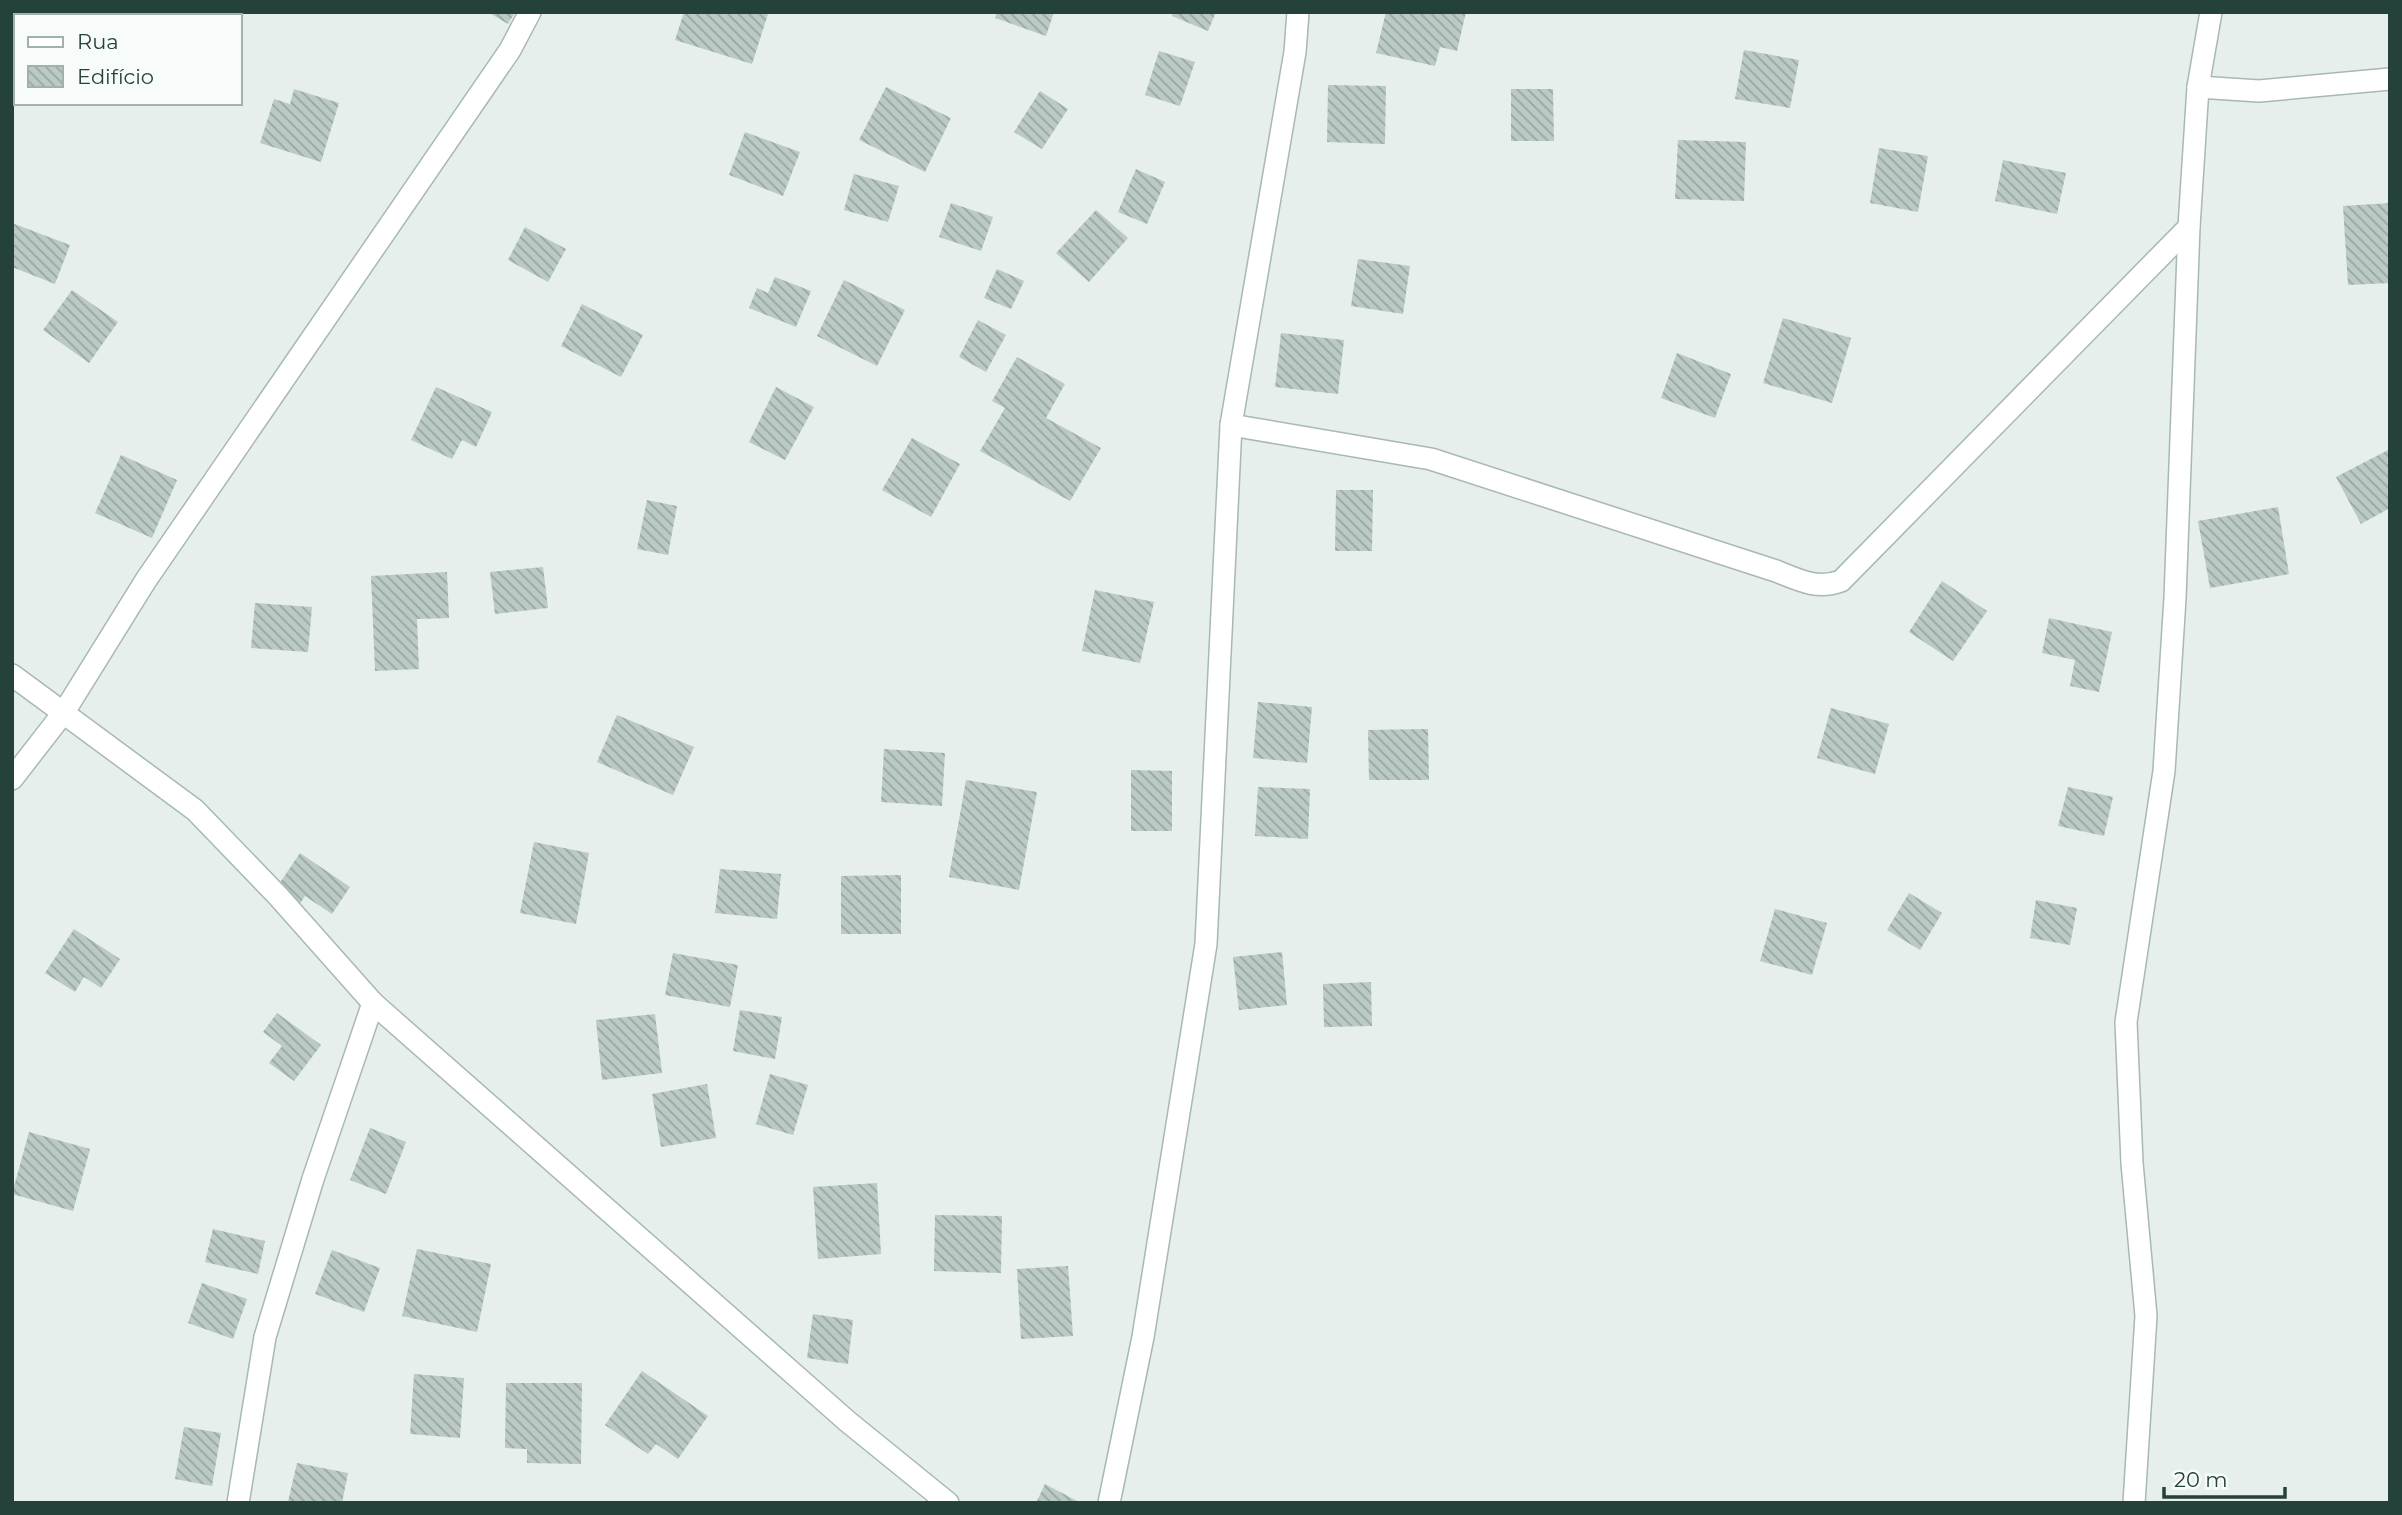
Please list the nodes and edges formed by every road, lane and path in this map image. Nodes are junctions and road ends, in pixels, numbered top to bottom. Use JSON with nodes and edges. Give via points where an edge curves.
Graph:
{"nodes":[{"id":1,"x":530,"y":12,"type":"edge"},
{"id":2,"x":1298,"y":12,"type":"edge"},
{"id":3,"x":2211,"y":12,"type":"edge"},
{"id":4,"x":2390,"y":79,"type":"edge"},
{"id":5,"x":2198,"y":87,"type":"junction"},
{"id":6,"x":2189,"y":227,"type":"junction"},
{"id":7,"x":1231,"y":425,"type":"junction"},
{"id":8,"x":12,"y":675,"type":"edge"},
{"id":9,"x":64,"y":712,"type":"junction"},
{"id":10,"x":12,"y":779,"type":"edge"},
{"id":11,"x":373,"y":1003,"type":"junction"},
{"id":12,"x":238,"y":1503,"type":"edge"},
{"id":13,"x":948,"y":1503,"type":"edge"},
{"id":14,"x":1109,"y":1503,"type":"edge"},
{"id":15,"x":2134,"y":1503,"type":"edge"}],
"edges":[{"from":1,"to":9,"type":"street","via":[[510,50],[146,580]]},
{"from":2,"to":7,"type":"street"},
{"from":3,"to":5,"type":"street"},
{"from":4,"to":5,"type":"street","via":[[2259,91]]},
{"from":5,"to":6,"type":"street"},
{"from":6,"to":7,"type":"street","via":[[1841,581],[1828,586],[1811,585],[1431,459]]},
{"from":6,"to":15,"type":"street","via":[[2164,771],[2126,1022],[2132,1163],[2146,1316]]},
{"from":7,"to":14,"type":"street","via":[[1206,944],[1143,1337]]},
{"from":8,"to":9,"type":"street"},
{"from":9,"to":10,"type":"street"},
{"from":9,"to":11,"type":"street","via":[[195,810]]},
{"from":11,"to":12,"type":"street","via":[[265,1337]]},
{"from":11,"to":13,"type":"street","via":[[847,1420]]}]}
